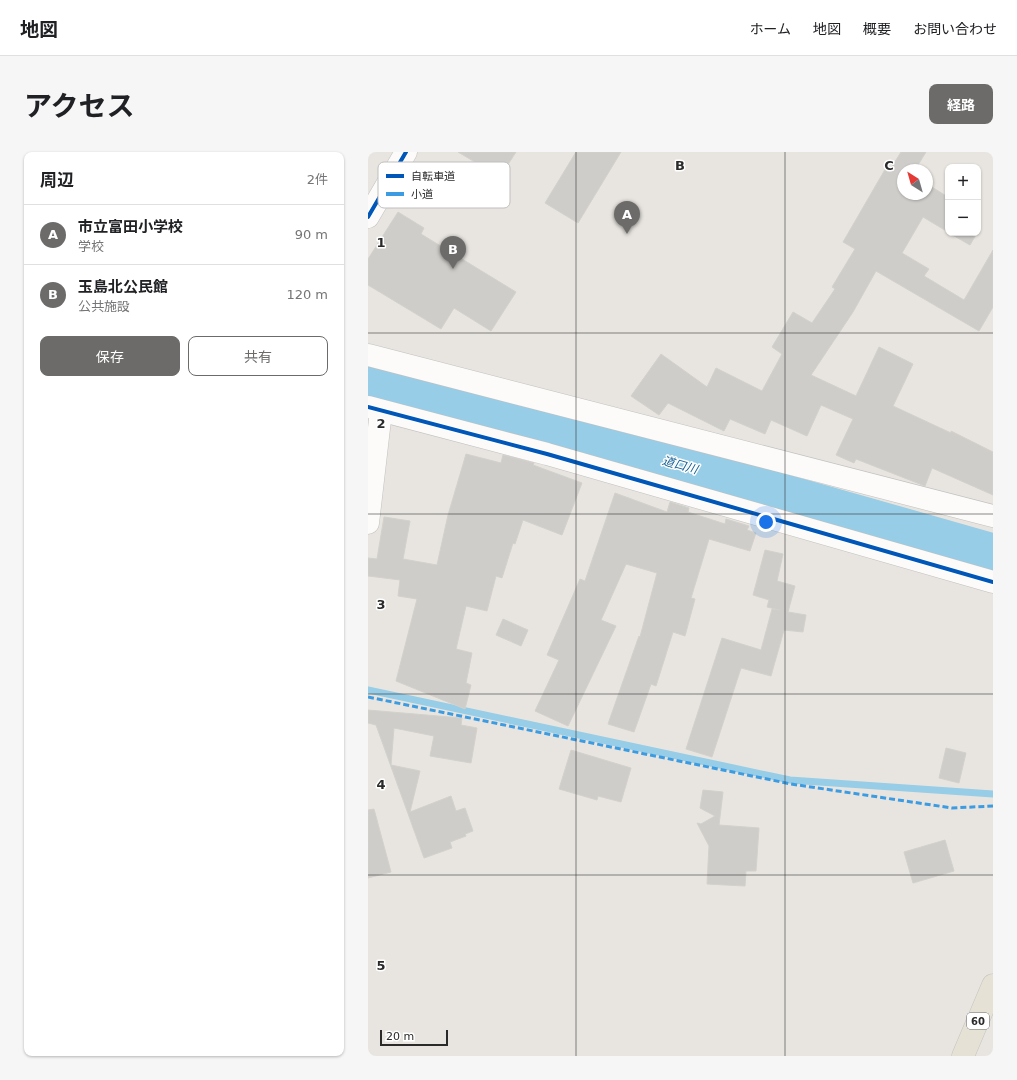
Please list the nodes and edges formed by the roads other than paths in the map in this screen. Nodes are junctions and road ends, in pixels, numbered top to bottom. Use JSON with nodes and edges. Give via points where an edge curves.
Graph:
{"nodes":[{"id":1,"x":406,"y":152,"type":"edge"},
{"id":2,"x":400,"y":162,"type":"edge"},
{"id":3,"x":378,"y":200,"type":"edge"},
{"id":4,"x":368,"y":217,"type":"edge"},
{"id":5,"x":368,"y":355,"type":"edge"},
{"id":6,"x":375,"y":409,"type":"edge"},
{"id":7,"x":993,"y":516,"type":"edge"},
{"id":8,"x":368,"y":523,"type":"edge"},
{"id":9,"x":993,"y":582,"type":"edge"},
{"id":10,"x":993,"y":985,"type":"edge"},
{"id":11,"x":963,"y":1056,"type":"edge"}],
"edges":[{"from":1,"to":2,"type":"street"},
{"from":3,"to":4,"type":"street"},
{"from":5,"to":7,"type":"street"},
{"from":6,"to":8,"type":"street"},
{"from":6,"to":9,"type":"street","via":[[547,454]]},
{"from":10,"to":11,"type":"main road","number":"60"}]}
